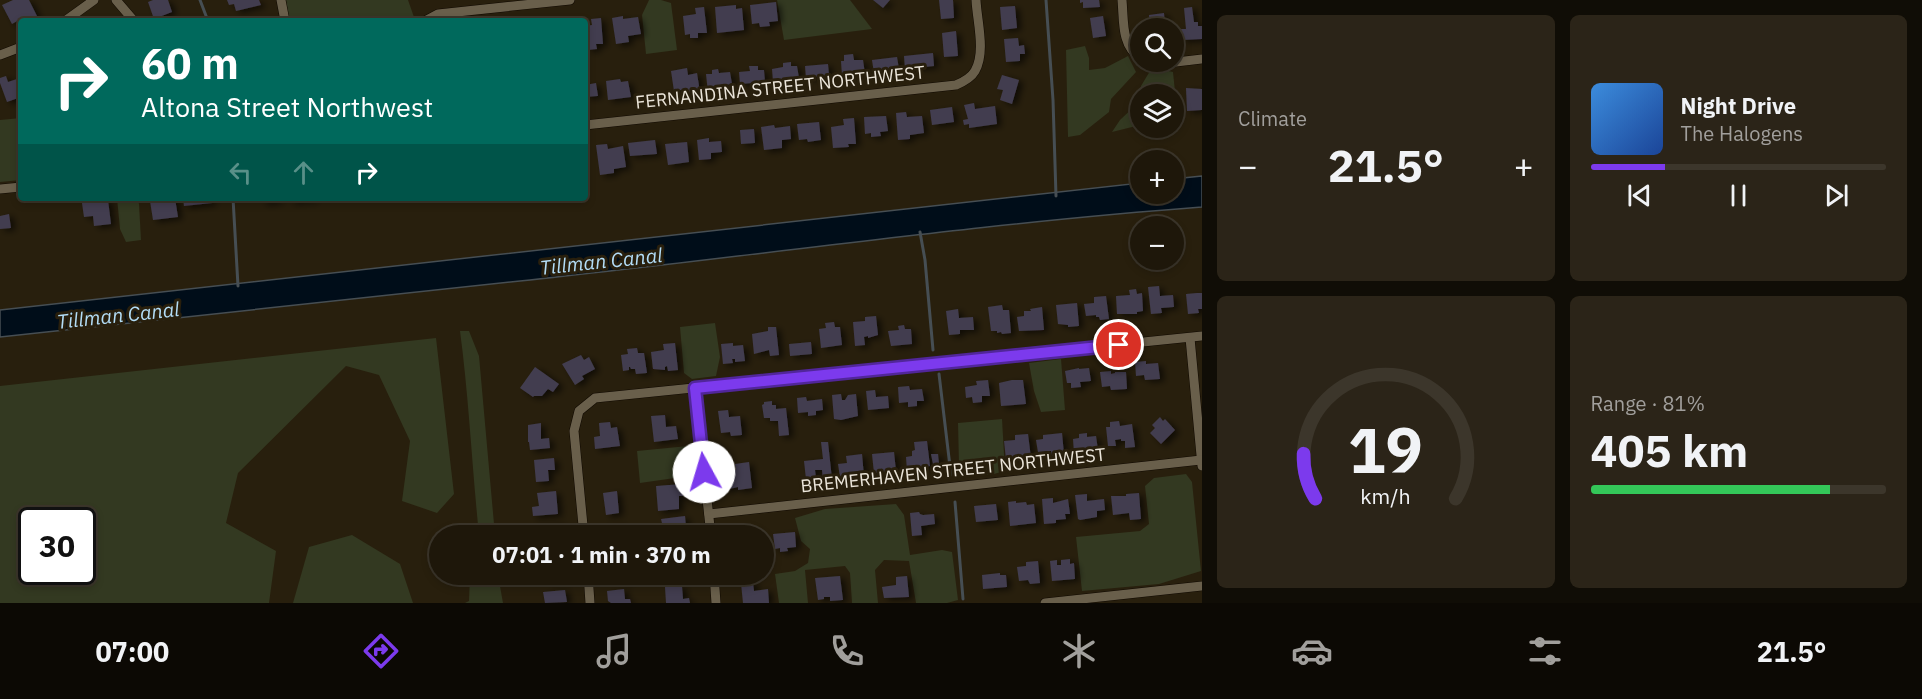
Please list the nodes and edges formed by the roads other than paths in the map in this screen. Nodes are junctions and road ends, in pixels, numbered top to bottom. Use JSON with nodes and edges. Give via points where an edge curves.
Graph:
{"nodes":[{"id":1,"x":94,"y":0,"type":"edge"},
{"id":2,"x":116,"y":0,"type":"edge"},
{"id":3,"x":280,"y":0,"type":"edge"},
{"id":4,"x":570,"y":0,"type":"edge"},
{"id":5,"x":976,"y":0,"type":"edge"},
{"id":6,"x":1122,"y":0,"type":"edge"},
{"id":7,"x":69,"y":18,"type":"edge"},
{"id":8,"x":131,"y":18,"type":"edge"},
{"id":9,"x":284,"y":18,"type":"edge"},
{"id":10,"x":431,"y":18,"type":"edge"},
{"id":11,"x":18,"y":48,"type":"edge"},
{"id":12,"x":1130,"y":49,"type":"edge"},
{"id":13,"x":0,"y":55,"type":"edge"},
{"id":14,"x":1202,"y":59,"type":"edge"},
{"id":15,"x":1184,"y":61,"type":"edge"},
{"id":16,"x":588,"y":125,"type":"edge"},
{"id":17,"x":18,"y":187,"type":"edge"},
{"id":18,"x":0,"y":189,"type":"edge"},
{"id":19,"x":1202,"y":336,"type":"edge"},
{"id":20,"x":1190,"y":338,"type":"junction"},
{"id":21,"x":695,"y":388,"type":"junction"},
{"id":22,"x":1202,"y":460,"type":"edge"},
{"id":23,"x":1202,"y":466,"type":"edge"},
{"id":24,"x":709,"y":514,"type":"junction"},
{"id":25,"x":583,"y":525,"type":"edge"},
{"id":26,"x":710,"y":525,"type":"edge"},
{"id":27,"x":589,"y":585,"type":"edge"},
{"id":28,"x":715,"y":585,"type":"edge"},
{"id":29,"x":1202,"y":586,"type":"edge"},
{"id":30,"x":590,"y":603,"type":"edge"},
{"id":31,"x":716,"y":603,"type":"edge"},
{"id":32,"x":1045,"y":603,"type":"edge"}],
"edges":[{"from":1,"to":7,"type":"street"},
{"from":2,"to":8,"type":"street"},
{"from":3,"to":9,"type":"street"},
{"from":4,"to":10,"type":"street","via":[[438,14]]},
{"from":5,"to":16,"type":"street","name":"FERNANDINA STREET NORTHWEST","via":[[980,52],[974,73],[956,85]]},
{"from":6,"to":12,"type":"street"},
{"from":11,"to":13,"type":"street"},
{"from":14,"to":15,"type":"street"},
{"from":17,"to":18,"type":"street"},
{"from":19,"to":20,"type":"street"},
{"from":20,"to":21,"type":"street"},
{"from":20,"to":22,"type":"street"},
{"from":21,"to":24,"type":"street"},
{"from":21,"to":25,"type":"street","via":[[595,398],[579,411],[574,431]]},
{"from":22,"to":23,"type":"street"},
{"from":22,"to":24,"type":"street","name":"BREMERHAVEN STREET NORTHWEST"},
{"from":24,"to":26,"type":"street"},
{"from":27,"to":30,"type":"street"},
{"from":28,"to":31,"type":"street"},
{"from":29,"to":32,"type":"street"}]}
